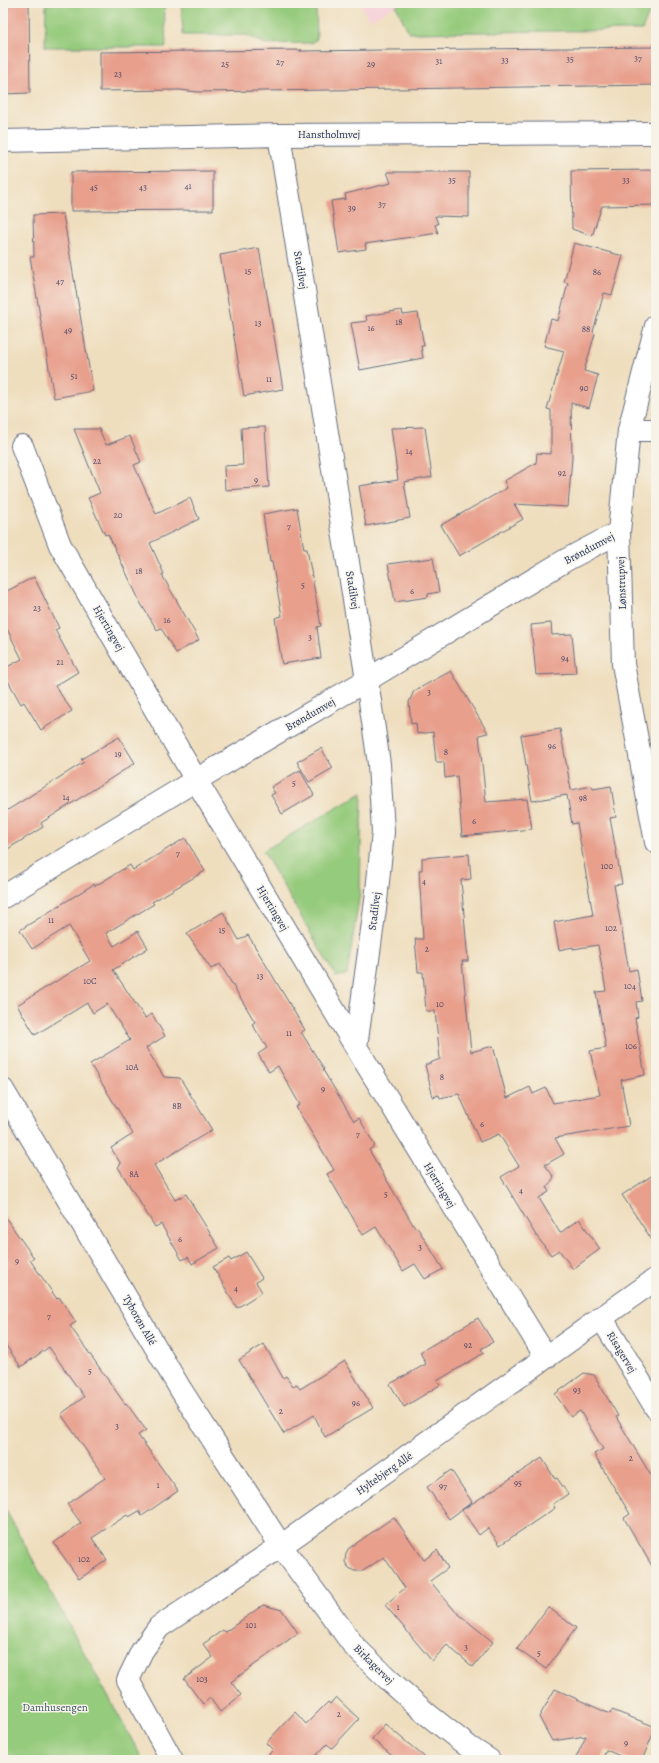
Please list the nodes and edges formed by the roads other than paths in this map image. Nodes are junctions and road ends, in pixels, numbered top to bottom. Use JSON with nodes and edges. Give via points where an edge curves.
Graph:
{"nodes":[{"id":1,"x":656,"y":133,"type":"edge"},
{"id":2,"x":279,"y":135,"type":"junction"},
{"id":3,"x":3,"y":141,"type":"edge"},
{"id":4,"x":656,"y":326,"type":"edge"},
{"id":5,"x":629,"y":430,"type":"junction"},
{"id":6,"x":656,"y":430,"type":"edge"},
{"id":7,"x":22,"y":446,"type":"dead end"},
{"id":8,"x":620,"y":532,"type":"junction"},
{"id":9,"x":368,"y":680,"type":"junction"},
{"id":10,"x":196,"y":780,"type":"junction"},
{"id":11,"x":656,"y":842,"type":"edge"},
{"id":12,"x":3,"y":898,"type":"edge"},
{"id":13,"x":356,"y":1047,"type":"junction"},
{"id":14,"x":3,"y":1090,"type":"edge"},
{"id":15,"x":656,"y":1279,"type":"edge"},
{"id":16,"x":601,"y":1317,"type":"junction"},
{"id":17,"x":546,"y":1357,"type":"junction"},
{"id":18,"x":656,"y":1408,"type":"edge"},
{"id":19,"x":281,"y":1546,"type":"junction"},
{"id":20,"x":172,"y":1760,"type":"edge"},
{"id":21,"x":490,"y":1760,"type":"edge"}],
"edges":[{"from":1,"to":2,"type":"street","name":"Hanstholmvej"},
{"from":2,"to":3,"type":"street","name":"Hanstholmvej"},
{"from":2,"to":9,"type":"street","name":"Stadilvej"},
{"from":4,"to":5,"type":"street","name":"Lønstrupvej"},
{"from":5,"to":6,"type":"street"},
{"from":5,"to":8,"type":"street","name":"Lønstrupvej"},
{"from":7,"to":10,"type":"street","name":"Hjertingvej","via":[[60,545]]},
{"from":8,"to":9,"type":"street","name":"Brøndumvej","via":[[566,560]]},
{"from":8,"to":11,"type":"street","name":"Lønstrupvej","via":[[623,664]]},
{"from":9,"to":10,"type":"street","name":"Brøndumvej"},
{"from":9,"to":13,"type":"street","name":"Stadilvej","via":[[379,764],[383,832]]},
{"from":10,"to":12,"type":"street","name":"Brøndumvej"},
{"from":10,"to":13,"type":"street","name":"Hjertingvej"},
{"from":13,"to":17,"type":"street","name":"Hjertingvej"},
{"from":14,"to":19,"type":"street","name":"Tyborøn Allé","via":[[181,1390]]},
{"from":15,"to":16,"type":"street","name":"Hyltebjerg Allé"},
{"from":16,"to":17,"type":"street","name":"Hyltebjerg Allé"},
{"from":16,"to":18,"type":"street","name":"Risagervej"},
{"from":17,"to":19,"type":"street","name":"Hyltebjerg Allé"},
{"from":19,"to":20,"type":"street","name":"Hyltebjerg Allé","via":[[159,1627],[142,1651],[128,1680]]},
{"from":19,"to":21,"type":"street","name":"Birkagervej","via":[[354,1646],[427,1714],[469,1748]]}]}
